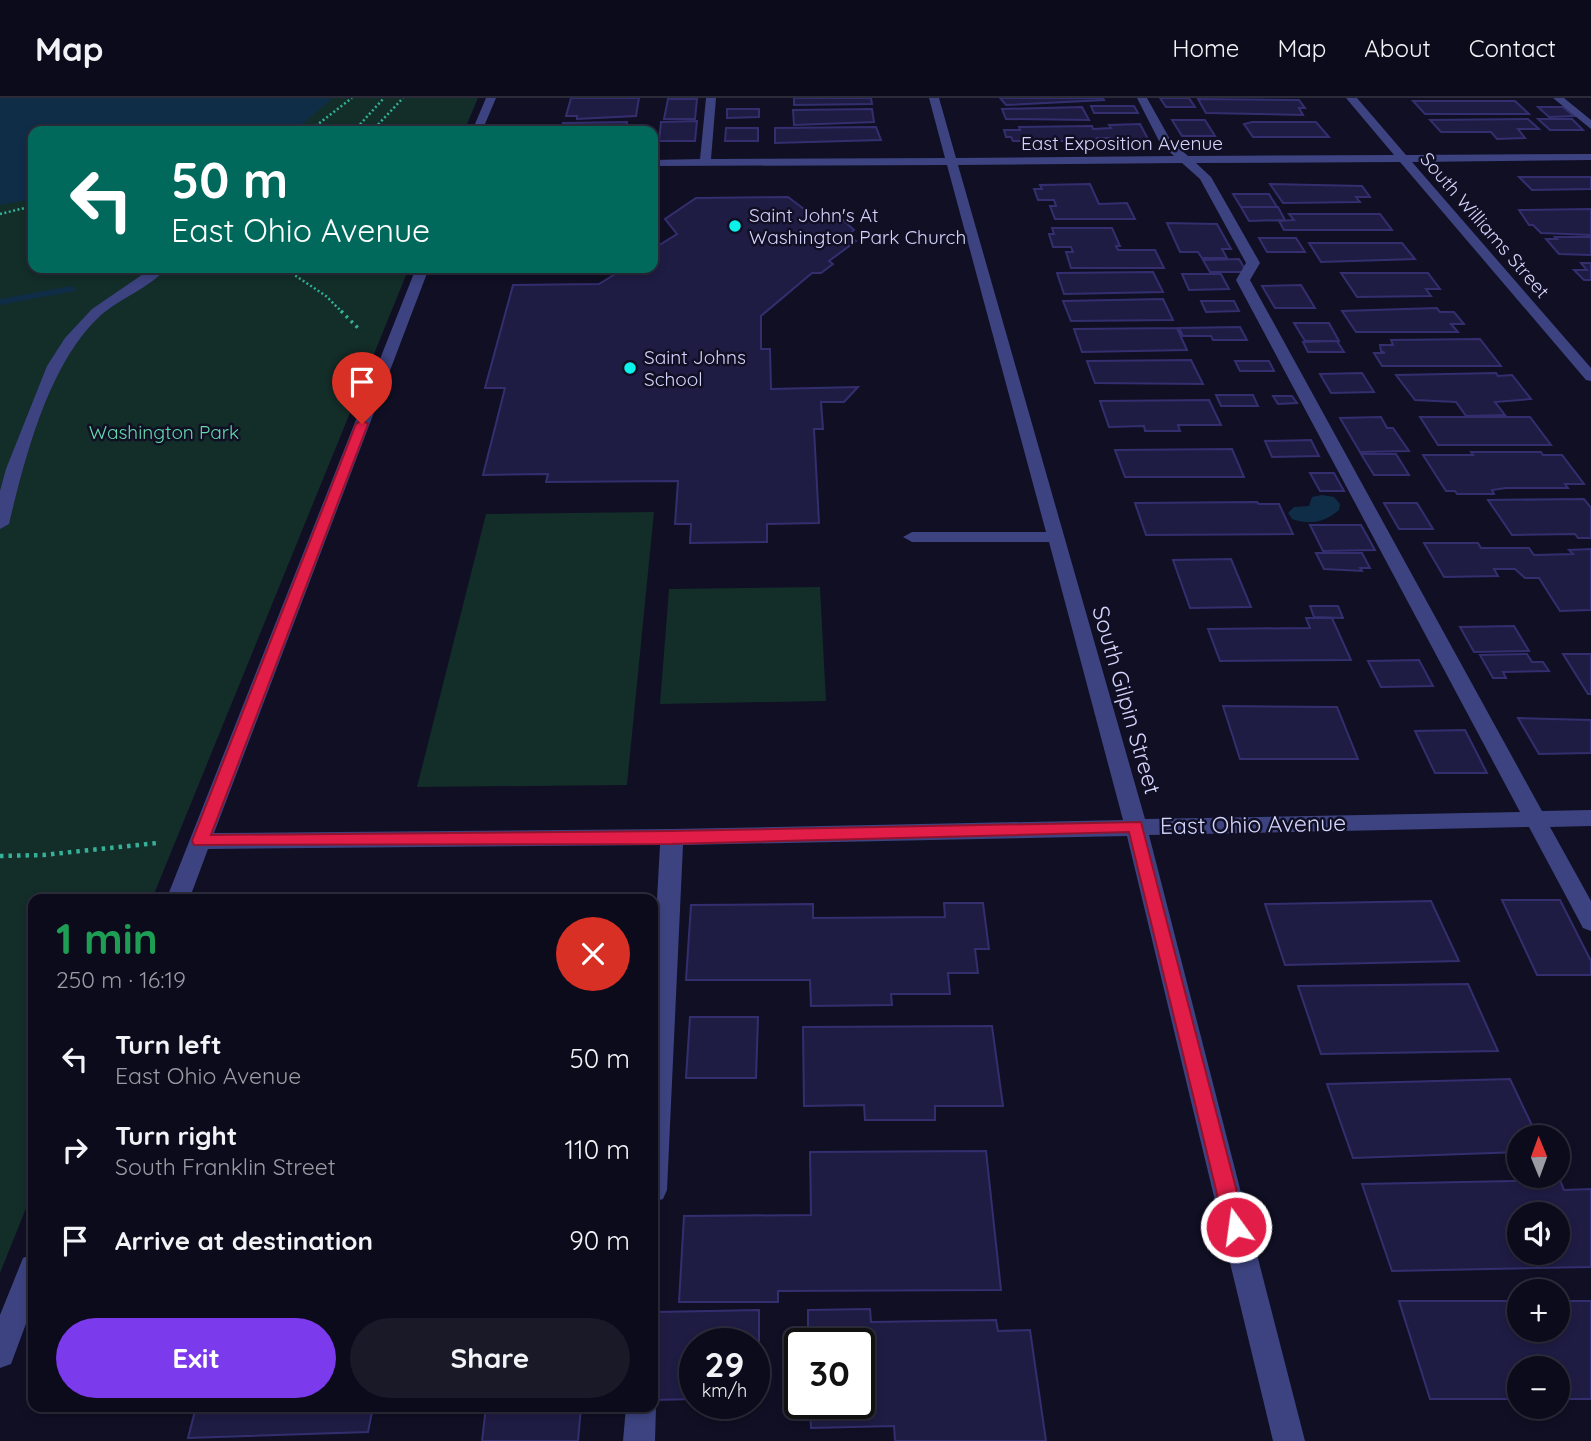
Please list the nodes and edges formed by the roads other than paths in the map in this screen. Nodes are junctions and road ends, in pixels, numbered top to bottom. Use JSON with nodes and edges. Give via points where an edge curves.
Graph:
{"nodes":[{"id":1,"x":491,"y":98,"type":"edge"},
{"id":2,"x":711,"y":98,"type":"edge"},
{"id":3,"x":934,"y":98,"type":"edge"},
{"id":4,"x":1142,"y":98,"type":"edge"},
{"id":5,"x":1351,"y":98,"type":"edge"},
{"id":6,"x":1558,"y":98,"type":"edge"},
{"id":7,"x":479,"y":126,"type":"edge"},
{"id":8,"x":1591,"y":127,"type":"edge"},
{"id":9,"x":1591,"y":157,"type":"edge"},
{"id":10,"x":1402,"y":158,"type":"junction"},
{"id":11,"x":1186,"y":160,"type":"junction"},
{"id":12,"x":949,"y":161,"type":"junction"},
{"id":13,"x":658,"y":163,"type":"edge"},
{"id":14,"x":705,"y":163,"type":"junction"},
{"id":15,"x":153,"y":273,"type":"edge"},
{"id":16,"x":420,"y":273,"type":"edge"},
{"id":17,"x":1591,"y":377,"type":"edge"},
{"id":18,"x":0,"y":524,"type":"edge"},
{"id":19,"x":912,"y":537,"type":"dead end"},
{"id":20,"x":1055,"y":537,"type":"junction"},
{"id":21,"x":1591,"y":818,"type":"edge"},
{"id":22,"x":1534,"y":819,"type":"junction"},
{"id":23,"x":1136,"y":826,"type":"junction"},
{"id":24,"x":671,"y":838,"type":"junction"},
{"id":25,"x":200,"y":841,"type":"junction"},
{"id":26,"x":179,"y":894,"type":"edge"},
{"id":27,"x":1591,"y":922,"type":"edge"},
{"id":28,"x":658,"y":1092,"type":"edge"},
{"id":29,"x":28,"y":1281,"type":"edge"},
{"id":30,"x":0,"y":1353,"type":"edge"},
{"id":31,"x":641,"y":1412,"type":"edge"},
{"id":32,"x":639,"y":1441,"type":"edge"},
{"id":33,"x":1289,"y":1441,"type":"edge"}],
"edges":[{"from":1,"to":7,"type":"street"},
{"from":2,"to":14,"type":"street"},
{"from":3,"to":12,"type":"street","name":"South Gilpin Street"},
{"from":4,"to":11,"type":"street","via":[[1166,143]]},
{"from":5,"to":10,"type":"street","name":"South Williams Street"},
{"from":6,"to":8,"type":"street"},
{"from":9,"to":10,"type":"street","name":"East Exposition Avenue"},
{"from":10,"to":11,"type":"street","name":"East Exposition Avenue"},
{"from":10,"to":17,"type":"street","name":"South Williams Street"},
{"from":11,"to":12,"type":"street","name":"East Exposition Avenue"},
{"from":11,"to":22,"type":"street","via":[[1205,177],[1253,263],[1244,279]]},
{"from":12,"to":14,"type":"street","name":"East Exposition Avenue"},
{"from":12,"to":20,"type":"street","name":"South Gilpin Street"},
{"from":13,"to":14,"type":"street","name":"East Exposition Avenue"},
{"from":15,"to":18,"type":"street","via":[[97,312],[54,366],[14,469]]},
{"from":16,"to":25,"type":"street"},
{"from":19,"to":20,"type":"street"},
{"from":20,"to":23,"type":"street","name":"South Gilpin Street"},
{"from":21,"to":22,"type":"street","name":"East Ohio Avenue"},
{"from":22,"to":23,"type":"street","name":"East Ohio Avenue"},
{"from":22,"to":27,"type":"street"},
{"from":23,"to":24,"type":"street","name":"East Ohio Avenue"},
{"from":23,"to":33,"type":"street","name":"South Gilpin Street"},
{"from":24,"to":25,"type":"street","name":"East Ohio Avenue"},
{"from":24,"to":28,"type":"street"},
{"from":25,"to":26,"type":"street"},
{"from":29,"to":30,"type":"street"},
{"from":31,"to":32,"type":"street"}]}
